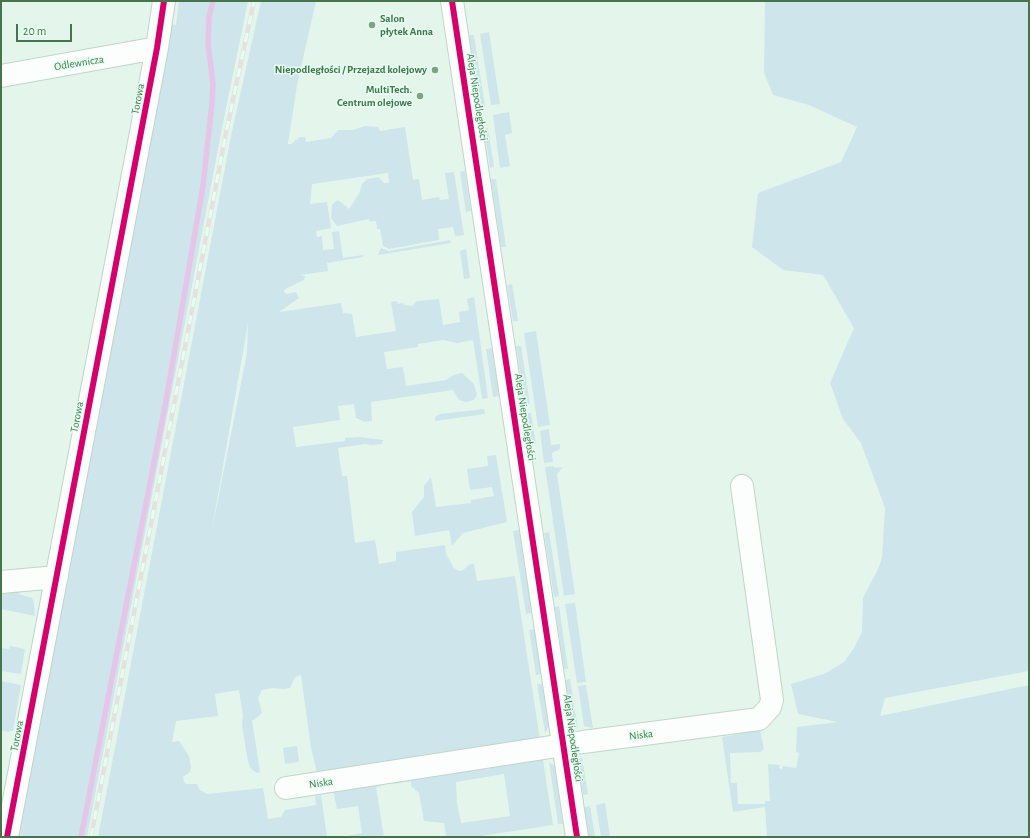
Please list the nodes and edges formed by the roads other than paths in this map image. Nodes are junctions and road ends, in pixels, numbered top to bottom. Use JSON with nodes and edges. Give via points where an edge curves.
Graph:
{"nodes":[{"id":1,"x":164,"y":1,"type":"edge"},
{"id":2,"x":452,"y":1,"type":"edge"},
{"id":3,"x":157,"y":48,"type":"junction"},
{"id":4,"x":1,"y":76,"type":"edge"},
{"id":5,"x":742,"y":486,"type":"dead end"},
{"id":6,"x":57,"y":577,"type":"junction"},
{"id":7,"x":1,"y":582,"type":"edge"},
{"id":8,"x":564,"y":745,"type":"junction"},
{"id":9,"x":286,"y":788,"type":"dead end"},
{"id":10,"x":7,"y":837,"type":"edge"},
{"id":11,"x":577,"y":837,"type":"edge"}],
"edges":[{"from":1,"to":3,"type":"street","name":"Torowa"},
{"from":2,"to":8,"type":"street","name":"Aleja Niepodległości"},
{"from":3,"to":4,"type":"street","name":"Odlewnicza"},
{"from":3,"to":6,"type":"street","name":"Torowa"},
{"from":5,"to":8,"type":"street","name":"Niska","via":[[772,700],[770,707],[760,719],[751,721]]},
{"from":6,"to":7,"type":"street"},
{"from":6,"to":10,"type":"street","name":"Torowa"},
{"from":8,"to":9,"type":"street","name":"Niska"},
{"from":8,"to":11,"type":"street","name":"Aleja Niepodległości"}]}
